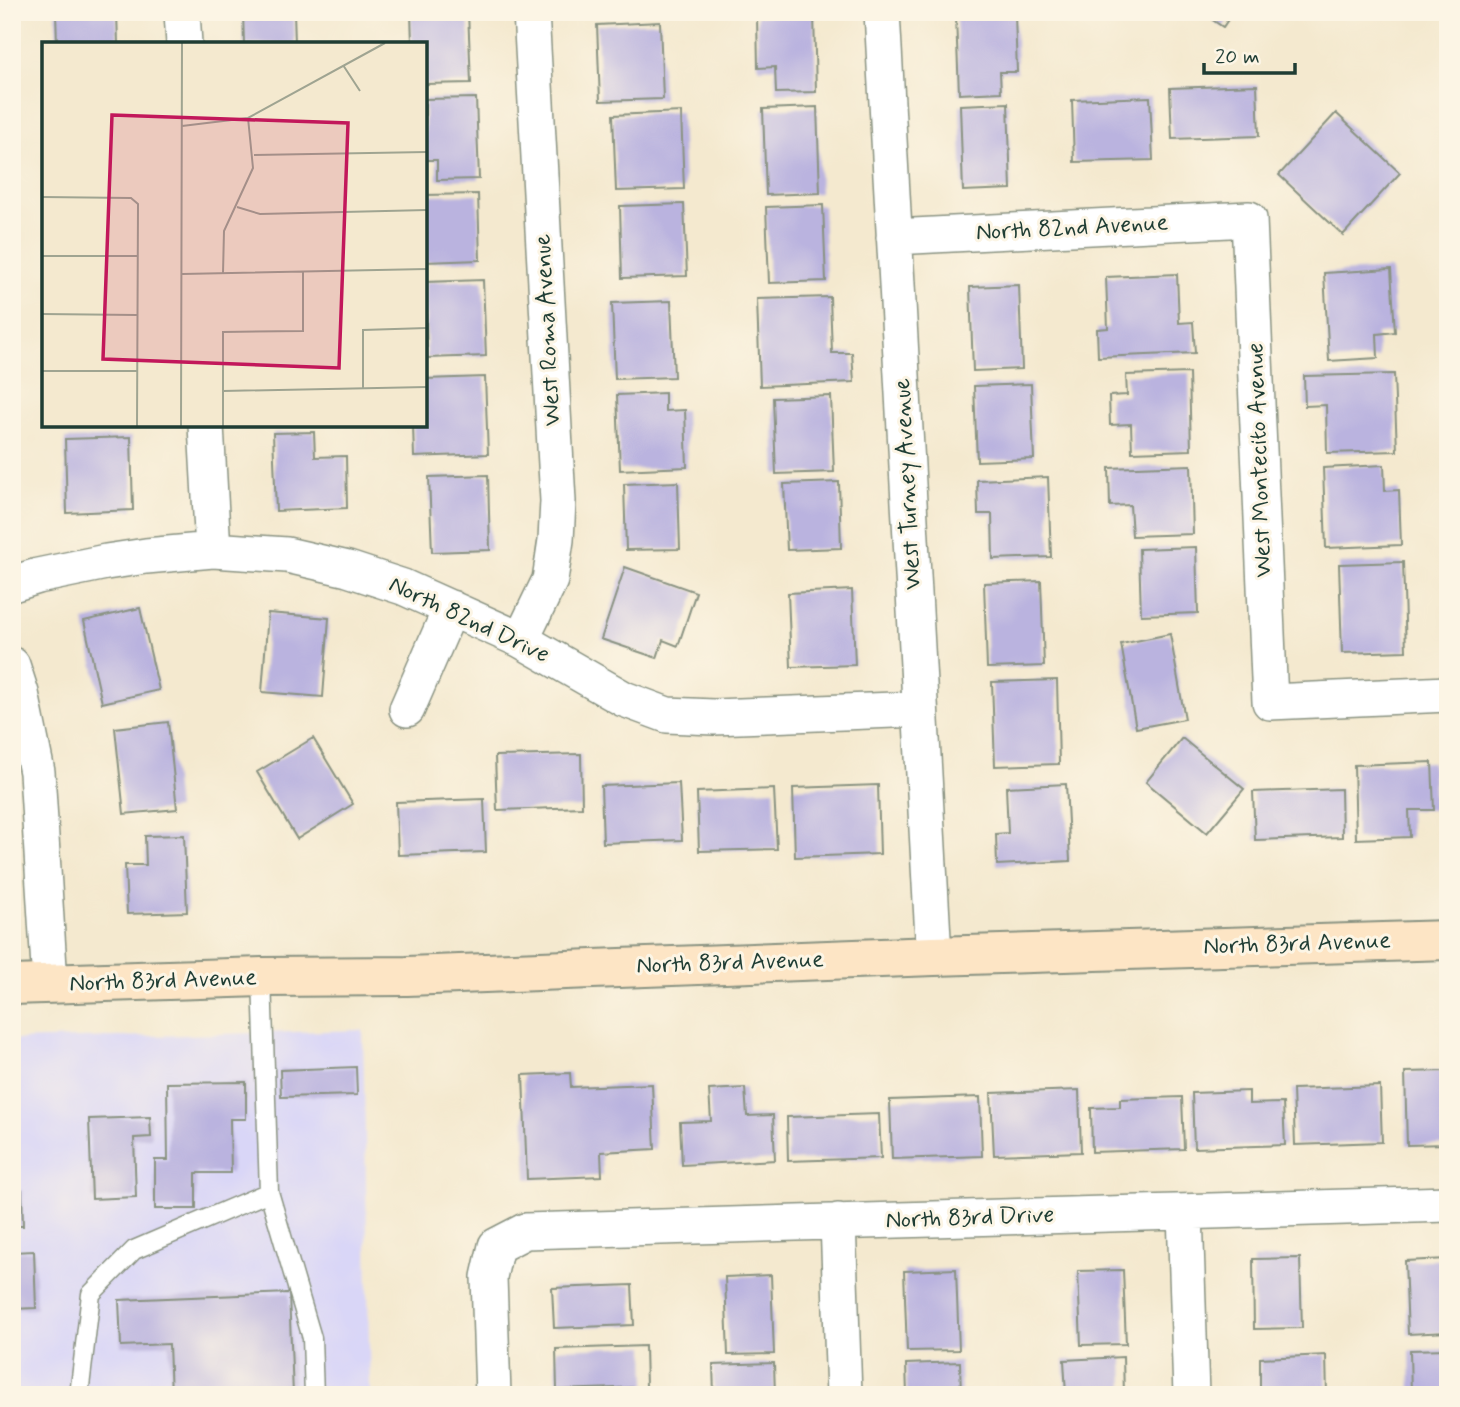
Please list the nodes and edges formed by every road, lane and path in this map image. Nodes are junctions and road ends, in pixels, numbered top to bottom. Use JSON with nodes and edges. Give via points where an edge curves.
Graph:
{"nodes":[{"id":1,"x":182,"y":12,"type":"edge"},
{"id":2,"x":531,"y":12,"type":"edge"},
{"id":3,"x":882,"y":12,"type":"edge"},
{"id":4,"x":184,"y":42,"type":"edge"},
{"id":5,"x":1249,"y":219,"type":"joint"},
{"id":6,"x":894,"y":237,"type":"junction"},
{"id":7,"x":206,"y":427,"type":"edge"},
{"id":8,"x":213,"y":550,"type":"junction"},
{"id":9,"x":12,"y":584,"type":"edge"},
{"id":10,"x":451,"y":608,"type":"junction"},
{"id":11,"x":521,"y":640,"type":"junction"},
{"id":12,"x":12,"y":665,"type":"edge"},
{"id":13,"x":1448,"y":694,"type":"edge"},
{"id":14,"x":407,"y":709,"type":"dead end"},
{"id":15,"x":920,"y":709,"type":"junction"},
{"id":16,"x":1448,"y":940,"type":"edge"},
{"id":17,"x":934,"y":956,"type":"junction"},
{"id":18,"x":262,"y":977,"type":"junction"},
{"id":19,"x":50,"y":984,"type":"junction"},
{"id":20,"x":12,"y":985,"type":"edge"},
{"id":21,"x":269,"y":1192,"type":"junction"},
{"id":22,"x":1448,"y":1204,"type":"edge"},
{"id":23,"x":1185,"y":1212,"type":"junction"},
{"id":24,"x":838,"y":1221,"type":"junction"},
{"id":25,"x":79,"y":1395,"type":"edge"},
{"id":26,"x":314,"y":1395,"type":"edge"},
{"id":27,"x":493,"y":1395,"type":"edge"},
{"id":28,"x":844,"y":1395,"type":"edge"},
{"id":29,"x":1191,"y":1395,"type":"edge"}],
"edges":[{"from":1,"to":4,"type":"street"},
{"from":2,"to":11,"type":"street","name":"West Roma Avenue","via":[[558,501],[550,580]]},
{"from":3,"to":6,"type":"street","name":"West Turney Avenue"},
{"from":5,"to":6,"type":"street","name":"North 82nd Avenue"},
{"from":5,"to":13,"type":"street","name":"West Montecito Avenue","via":[[1270,702]]},
{"from":6,"to":15,"type":"street","name":"West Turney Avenue"},
{"from":7,"to":8,"type":"street"},
{"from":8,"to":9,"type":"street","name":"North 82nd Drive","via":[[106,562]]},
{"from":8,"to":10,"type":"street","name":"North 82nd Drive","via":[[287,555],[348,569]]},
{"from":10,"to":11,"type":"street","name":"North 82nd Drive"},
{"from":10,"to":14,"type":"street"},
{"from":11,"to":15,"type":"street","name":"North 82nd Drive","via":[[624,699],[667,715]]},
{"from":12,"to":19,"type":"street","via":[[37,772]]},
{"from":15,"to":17,"type":"street","name":"West Turney Avenue"},
{"from":16,"to":17,"type":"main road","name":"North 83rd Avenue"},
{"from":17,"to":18,"type":"main road","name":"North 83rd Avenue","via":[[408,976]]},
{"from":18,"to":19,"type":"main road","name":"North 83rd Avenue"},
{"from":18,"to":21,"type":"lane"},
{"from":19,"to":20,"type":"main road","name":"North 83rd Avenue"},
{"from":21,"to":25,"type":"lane","via":[[134,1250],[91,1294]]},
{"from":21,"to":26,"type":"lane","via":[[312,1338]]},
{"from":22,"to":23,"type":"street","name":"North 83rd Drive"},
{"from":23,"to":24,"type":"street","name":"North 83rd Drive"},
{"from":23,"to":29,"type":"street"},
{"from":24,"to":27,"type":"street","name":"North 83rd Drive","via":[[526,1231],[496,1246],[489,1277]]},
{"from":24,"to":28,"type":"street"}]}
